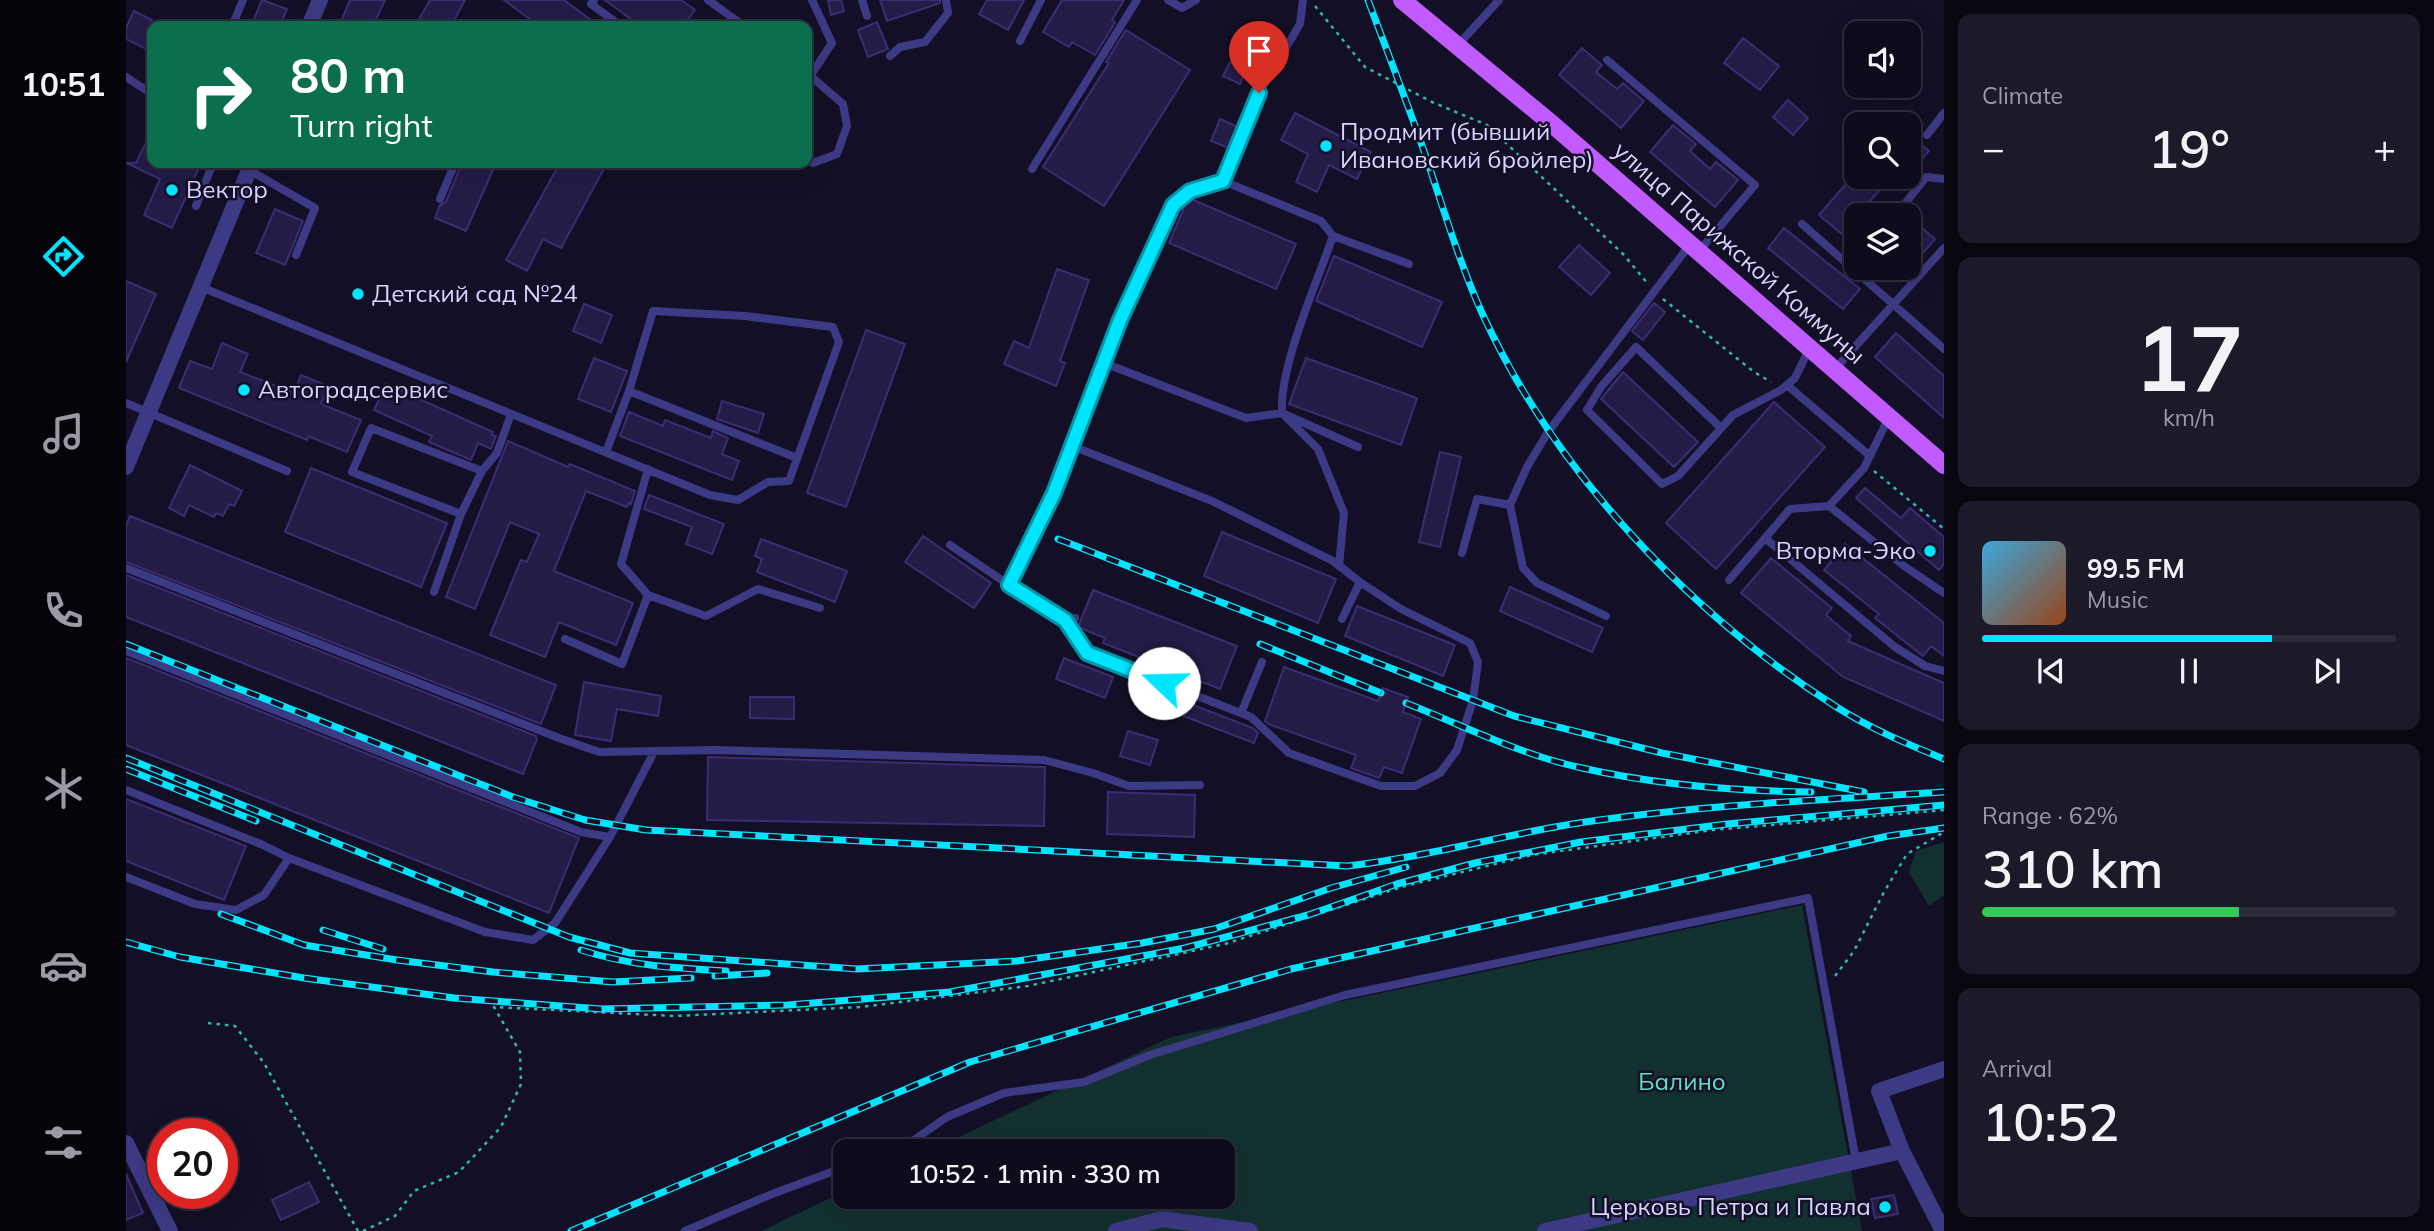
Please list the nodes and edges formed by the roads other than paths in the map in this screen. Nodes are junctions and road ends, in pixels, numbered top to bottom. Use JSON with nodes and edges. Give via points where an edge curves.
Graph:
{"nodes":[{"id":1,"x":243,"y":0,"type":"edge"},
{"id":2,"x":320,"y":0,"type":"edge"},
{"id":3,"x":708,"y":0,"type":"edge"},
{"id":4,"x":812,"y":0,"type":"edge"},
{"id":5,"x":862,"y":0,"type":"edge"},
{"id":6,"x":946,"y":0,"type":"edge"},
{"id":7,"x":1041,"y":0,"type":"edge"},
{"id":8,"x":1138,"y":0,"type":"edge"},
{"id":9,"x":1168,"y":0,"type":"edge"},
{"id":10,"x":1196,"y":0,"type":"edge"},
{"id":11,"x":1306,"y":0,"type":"edge"},
{"id":12,"x":1402,"y":0,"type":"edge"},
{"id":13,"x":1499,"y":0,"type":"edge"},
{"id":14,"x":590,"y":1,"type":"edge"},
{"id":15,"x":867,"y":16,"type":"dead end"},
{"id":16,"x":234,"y":21,"type":"edge"},
{"id":17,"x":311,"y":21,"type":"edge"},
{"id":18,"x":615,"y":21,"type":"edge"},
{"id":19,"x":737,"y":21,"type":"edge"},
{"id":20,"x":1020,"y":41,"type":"dead end"},
{"id":21,"x":1458,"y":45,"type":"junction"},
{"id":22,"x":890,"y":55,"type":"dead end"},
{"id":23,"x":1607,"y":60,"type":"dead end"},
{"id":24,"x":812,"y":70,"type":"edge"},
{"id":25,"x":126,"y":77,"type":"edge"},
{"id":26,"x":812,"y":77,"type":"edge"},
{"id":27,"x":147,"y":91,"type":"edge"},
{"id":28,"x":1944,"y":113,"type":"edge"},
{"id":29,"x":1927,"y":135,"type":"dead end"},
{"id":30,"x":812,"y":163,"type":"edge"},
{"id":31,"x":211,"y":168,"type":"edge"},
{"id":32,"x":251,"y":168,"type":"edge"},
{"id":33,"x":253,"y":168,"type":"edge"},
{"id":34,"x":453,"y":168,"type":"edge"},
{"id":35,"x":1032,"y":169,"type":"dead end"},
{"id":36,"x":1944,"y":179,"type":"edge"},
{"id":37,"x":1223,"y":181,"type":"junction"},
{"id":38,"x":440,"y":199,"type":"dead end"},
{"id":39,"x":1905,"y":203,"type":"edge"},
{"id":40,"x":196,"y":206,"type":"dead end"},
{"id":41,"x":1802,"y":224,"type":"dead end"},
{"id":42,"x":1333,"y":236,"type":"junction"},
{"id":43,"x":1696,"y":247,"type":"junction"},
{"id":44,"x":1944,"y":248,"type":"edge"},
{"id":45,"x":296,"y":255,"type":"dead end"},
{"id":46,"x":1844,"y":258,"type":"edge"},
{"id":47,"x":1409,"y":264,"type":"dead end"},
{"id":48,"x":1868,"y":280,"type":"edge"},
{"id":49,"x":201,"y":287,"type":"junction"},
{"id":50,"x":1894,"y":305,"type":"junction"},
{"id":51,"x":1810,"y":347,"type":"junction"},
{"id":52,"x":1944,"y":349,"type":"edge"},
{"id":53,"x":1104,"y":363,"type":"junction"},
{"id":54,"x":1835,"y":369,"type":"junction"},
{"id":55,"x":1787,"y":385,"type":"junction"},
{"id":56,"x":629,"y":391,"type":"junction"},
{"id":57,"x":126,"y":402,"type":"edge"},
{"id":58,"x":149,"y":411,"type":"junction"},
{"id":59,"x":1282,"y":413,"type":"junction"},
{"id":60,"x":511,"y":414,"type":"junction"},
{"id":61,"x":1889,"y":417,"type":"junction"},
{"id":62,"x":1721,"y":428,"type":"junction"},
{"id":63,"x":1072,"y":446,"type":"junction"},
{"id":64,"x":1358,"y":447,"type":"dead end"},
{"id":65,"x":606,"y":452,"type":"junction"},
{"id":66,"x":1870,"y":456,"type":"junction"},
{"id":67,"x":797,"y":458,"type":"junction"},
{"id":68,"x":1944,"y":465,"type":"edge"},
{"id":69,"x":126,"y":467,"type":"edge"},
{"id":70,"x":648,"y":469,"type":"junction"},
{"id":71,"x":286,"y":471,"type":"dead end"},
{"id":72,"x":482,"y":471,"type":"junction"},
{"id":73,"x":1510,"y":505,"type":"junction"},
{"id":74,"x":1829,"y":506,"type":"junction"},
{"id":75,"x":461,"y":514,"type":"junction"},
{"id":76,"x":1765,"y":538,"type":"junction"},
{"id":77,"x":950,"y":545,"type":"dead end"},
{"id":78,"x":1462,"y":552,"type":"dead end"},
{"id":79,"x":1339,"y":566,"type":"junction"},
{"id":80,"x":126,"y":568,"type":"edge"},
{"id":81,"x":1729,"y":580,"type":"dead end"},
{"id":82,"x":1360,"y":582,"type":"junction"},
{"id":83,"x":1009,"y":585,"type":"junction"},
{"id":84,"x":434,"y":592,"type":"dead end"},
{"id":85,"x":1944,"y":593,"type":"edge"},
{"id":86,"x":648,"y":595,"type":"junction"},
{"id":87,"x":820,"y":608,"type":"dead end"},
{"id":88,"x":1606,"y":616,"type":"dead end"},
{"id":89,"x":1075,"y":618,"type":"dead end"},
{"id":90,"x":1342,"y":619,"type":"dead end"},
{"id":91,"x":1065,"y":620,"type":"junction"},
{"id":92,"x":565,"y":639,"type":"dead end"},
{"id":93,"x":126,"y":651,"type":"edge"},
{"id":94,"x":1262,"y":662,"type":"dead end"},
{"id":95,"x":1944,"y":671,"type":"edge"},
{"id":96,"x":1241,"y":713,"type":"junction"},
{"id":97,"x":654,"y":752,"type":"junction"},
{"id":98,"x":1200,"y":785,"type":"dead end"},
{"id":99,"x":126,"y":790,"type":"edge"},
{"id":100,"x":610,"y":837,"type":"junction"},
{"id":101,"x":289,"y":858,"type":"junction"},
{"id":102,"x":126,"y":877,"type":"edge"},
{"id":103,"x":1944,"y":1069,"type":"edge"},
{"id":104,"x":915,"y":1139,"type":"edge"},
{"id":105,"x":126,"y":1143,"type":"edge"},
{"id":106,"x":1902,"y":1151,"type":"junction"},
{"id":107,"x":1856,"y":1161,"type":"junction"},
{"id":108,"x":833,"y":1172,"type":"edge"},
{"id":109,"x":170,"y":1231,"type":"edge"},
{"id":110,"x":685,"y":1231,"type":"edge"},
{"id":111,"x":1116,"y":1231,"type":"edge"},
{"id":112,"x":1250,"y":1231,"type":"edge"},
{"id":113,"x":1545,"y":1231,"type":"edge"},
{"id":114,"x":1943,"y":1231,"type":"edge"}],
"edges":[{"from":1,"to":16,"type":"lane"},
{"from":2,"to":17,"type":"street"},
{"from":3,"to":19,"type":"lane"},
{"from":4,"to":24,"type":"lane","via":[[832,43]]},
{"from":5,"to":15,"type":"lane"},
{"from":6,"to":22,"type":"lane","via":[[948,13],[925,43],[900,47]]},
{"from":7,"to":20,"type":"lane"},
{"from":8,"to":35,"type":"lane"},
{"from":9,"to":10,"type":"lane","via":[[1182,8]]},
{"from":11,"to":37,"type":"lane","via":[[1300,24],[1259,93]]},
{"from":12,"to":21,"type":"main road","name":"улица Парижской Коммуны"},
{"from":13,"to":21,"type":"lane"},
{"from":14,"to":18,"type":"lane"},
{"from":21,"to":43,"type":"main road","name":"улица Парижской Коммуны"},
{"from":23,"to":43,"type":"lane","via":[[1755,185]]},
{"from":25,"to":27,"type":"lane"},
{"from":26,"to":30,"type":"lane","via":[[843,104],[847,126],[836,154]]},
{"from":28,"to":29,"type":"lane"},
{"from":31,"to":40,"type":"lane"},
{"from":32,"to":49,"type":"street"},
{"from":33,"to":45,"type":"lane","via":[[315,208]]},
{"from":34,"to":38,"type":"lane"},
{"from":36,"to":39,"type":"lane","via":[[1926,177]]},
{"from":37,"to":42,"type":"lane","via":[[1321,221]]},
{"from":37,"to":53,"type":"lane","via":[[1190,191],[1173,205]]},
{"from":41,"to":46,"type":"lane"},
{"from":42,"to":47,"type":"lane"},
{"from":42,"to":59,"type":"lane","via":[[1280,395]]},
{"from":43,"to":51,"type":"main road","name":"улица Парижской Коммуны"},
{"from":43,"to":73,"type":"lane","via":[[1654,292],[1548,432]]},
{"from":44,"to":50,"type":"lane"},
{"from":48,"to":50,"type":"lane"},
{"from":49,"to":58,"type":"street"},
{"from":49,"to":60,"type":"lane"},
{"from":50,"to":52,"type":"lane"},
{"from":50,"to":54,"type":"lane"},
{"from":51,"to":54,"type":"main road","name":"улица Парижской Коммуны"},
{"from":51,"to":55,"type":"lane"},
{"from":53,"to":59,"type":"lane","via":[[1246,418]]},
{"from":53,"to":63,"type":"lane"},
{"from":54,"to":61,"type":"main road","name":"улица Парижской Коммуны"},
{"from":55,"to":62,"type":"lane","via":[[1733,415]]},
{"from":55,"to":66,"type":"lane"},
{"from":56,"to":65,"type":"lane"},
{"from":56,"to":67,"type":"lane"},
{"from":56,"to":67,"type":"lane","via":[[653,312],[745,316],[833,327],[839,342]]},
{"from":57,"to":58,"type":"lane"},
{"from":58,"to":69,"type":"street"},
{"from":58,"to":71,"type":"lane"},
{"from":59,"to":64,"type":"lane"},
{"from":59,"to":79,"type":"lane","via":[[1318,449],[1344,513]]},
{"from":60,"to":65,"type":"lane"},
{"from":60,"to":72,"type":"lane","via":[[497,453]]},
{"from":61,"to":66,"type":"lane"},
{"from":61,"to":68,"type":"main road","name":"улица Парижской Коммуны"},
{"from":62,"to":62,"type":"lane","via":[[1678,476],[1662,484],[1587,410],[1636,347]]},
{"from":63,"to":79,"type":"lane","via":[[1212,501]]},
{"from":63,"to":83,"type":"lane"},
{"from":65,"to":70,"type":"lane"},
{"from":66,"to":74,"type":"lane"},
{"from":67,"to":70,"type":"lane","via":[[789,481],[768,482],[738,499],[710,495]]},
{"from":70,"to":86,"type":"lane","via":[[621,565]]},
{"from":72,"to":75,"type":"lane"},
{"from":72,"to":75,"type":"lane","via":[[371,428],[352,472]]},
{"from":73,"to":78,"type":"lane","via":[[1477,499]]},
{"from":73,"to":88,"type":"lane","via":[[1522,568],[1537,583]]},
{"from":74,"to":76,"type":"lane","via":[[1790,509]]},
{"from":74,"to":85,"type":"lane"},
{"from":75,"to":84,"type":"lane"},
{"from":76,"to":81,"type":"lane"},
{"from":76,"to":95,"type":"lane","via":[[1895,647],[1925,666]]},
{"from":77,"to":83,"type":"lane"},
{"from":79,"to":82,"type":"lane"},
{"from":80,"to":97,"type":"lane","via":[[559,738],[600,752]]},
{"from":82,"to":90,"type":"lane"},
{"from":82,"to":96,"type":"lane","via":[[1401,609],[1469,643],[1478,662],[1474,700],[1457,750],[1440,773],[1415,786],[1381,786],[1289,753]]},
{"from":83,"to":91,"type":"lane"},
{"from":86,"to":87,"type":"lane","via":[[706,616],[758,589]]},
{"from":86,"to":92,"type":"lane","via":[[622,664]]},
{"from":89,"to":91,"type":"lane"},
{"from":91,"to":96,"type":"lane","via":[[1087,653]]},
{"from":93,"to":100,"type":"lane","via":[[581,832]]},
{"from":94,"to":96,"type":"lane"},
{"from":97,"to":98,"type":"lane","via":[[1044,760],[1129,786]]},
{"from":97,"to":100,"type":"lane"},
{"from":99,"to":101,"type":"lane"},
{"from":100,"to":101,"type":"lane","via":[[555,923],[533,940],[485,932]]},
{"from":101,"to":102,"type":"lane","via":[[264,895],[236,910],[195,904]]},
{"from":103,"to":106,"type":"street","via":[[1879,1091]]},
{"from":104,"to":107,"type":"lane","via":[[947,1117],[1004,1093],[1084,1082],[1150,1055],[1345,995],[1808,898]]},
{"from":105,"to":109,"type":"street"},
{"from":106,"to":107,"type":"street"},
{"from":106,"to":114,"type":"street"},
{"from":107,"to":113,"type":"street"},
{"from":108,"to":110,"type":"lane"},
{"from":111,"to":112,"type":"street","via":[[1163,1219]]}]}
